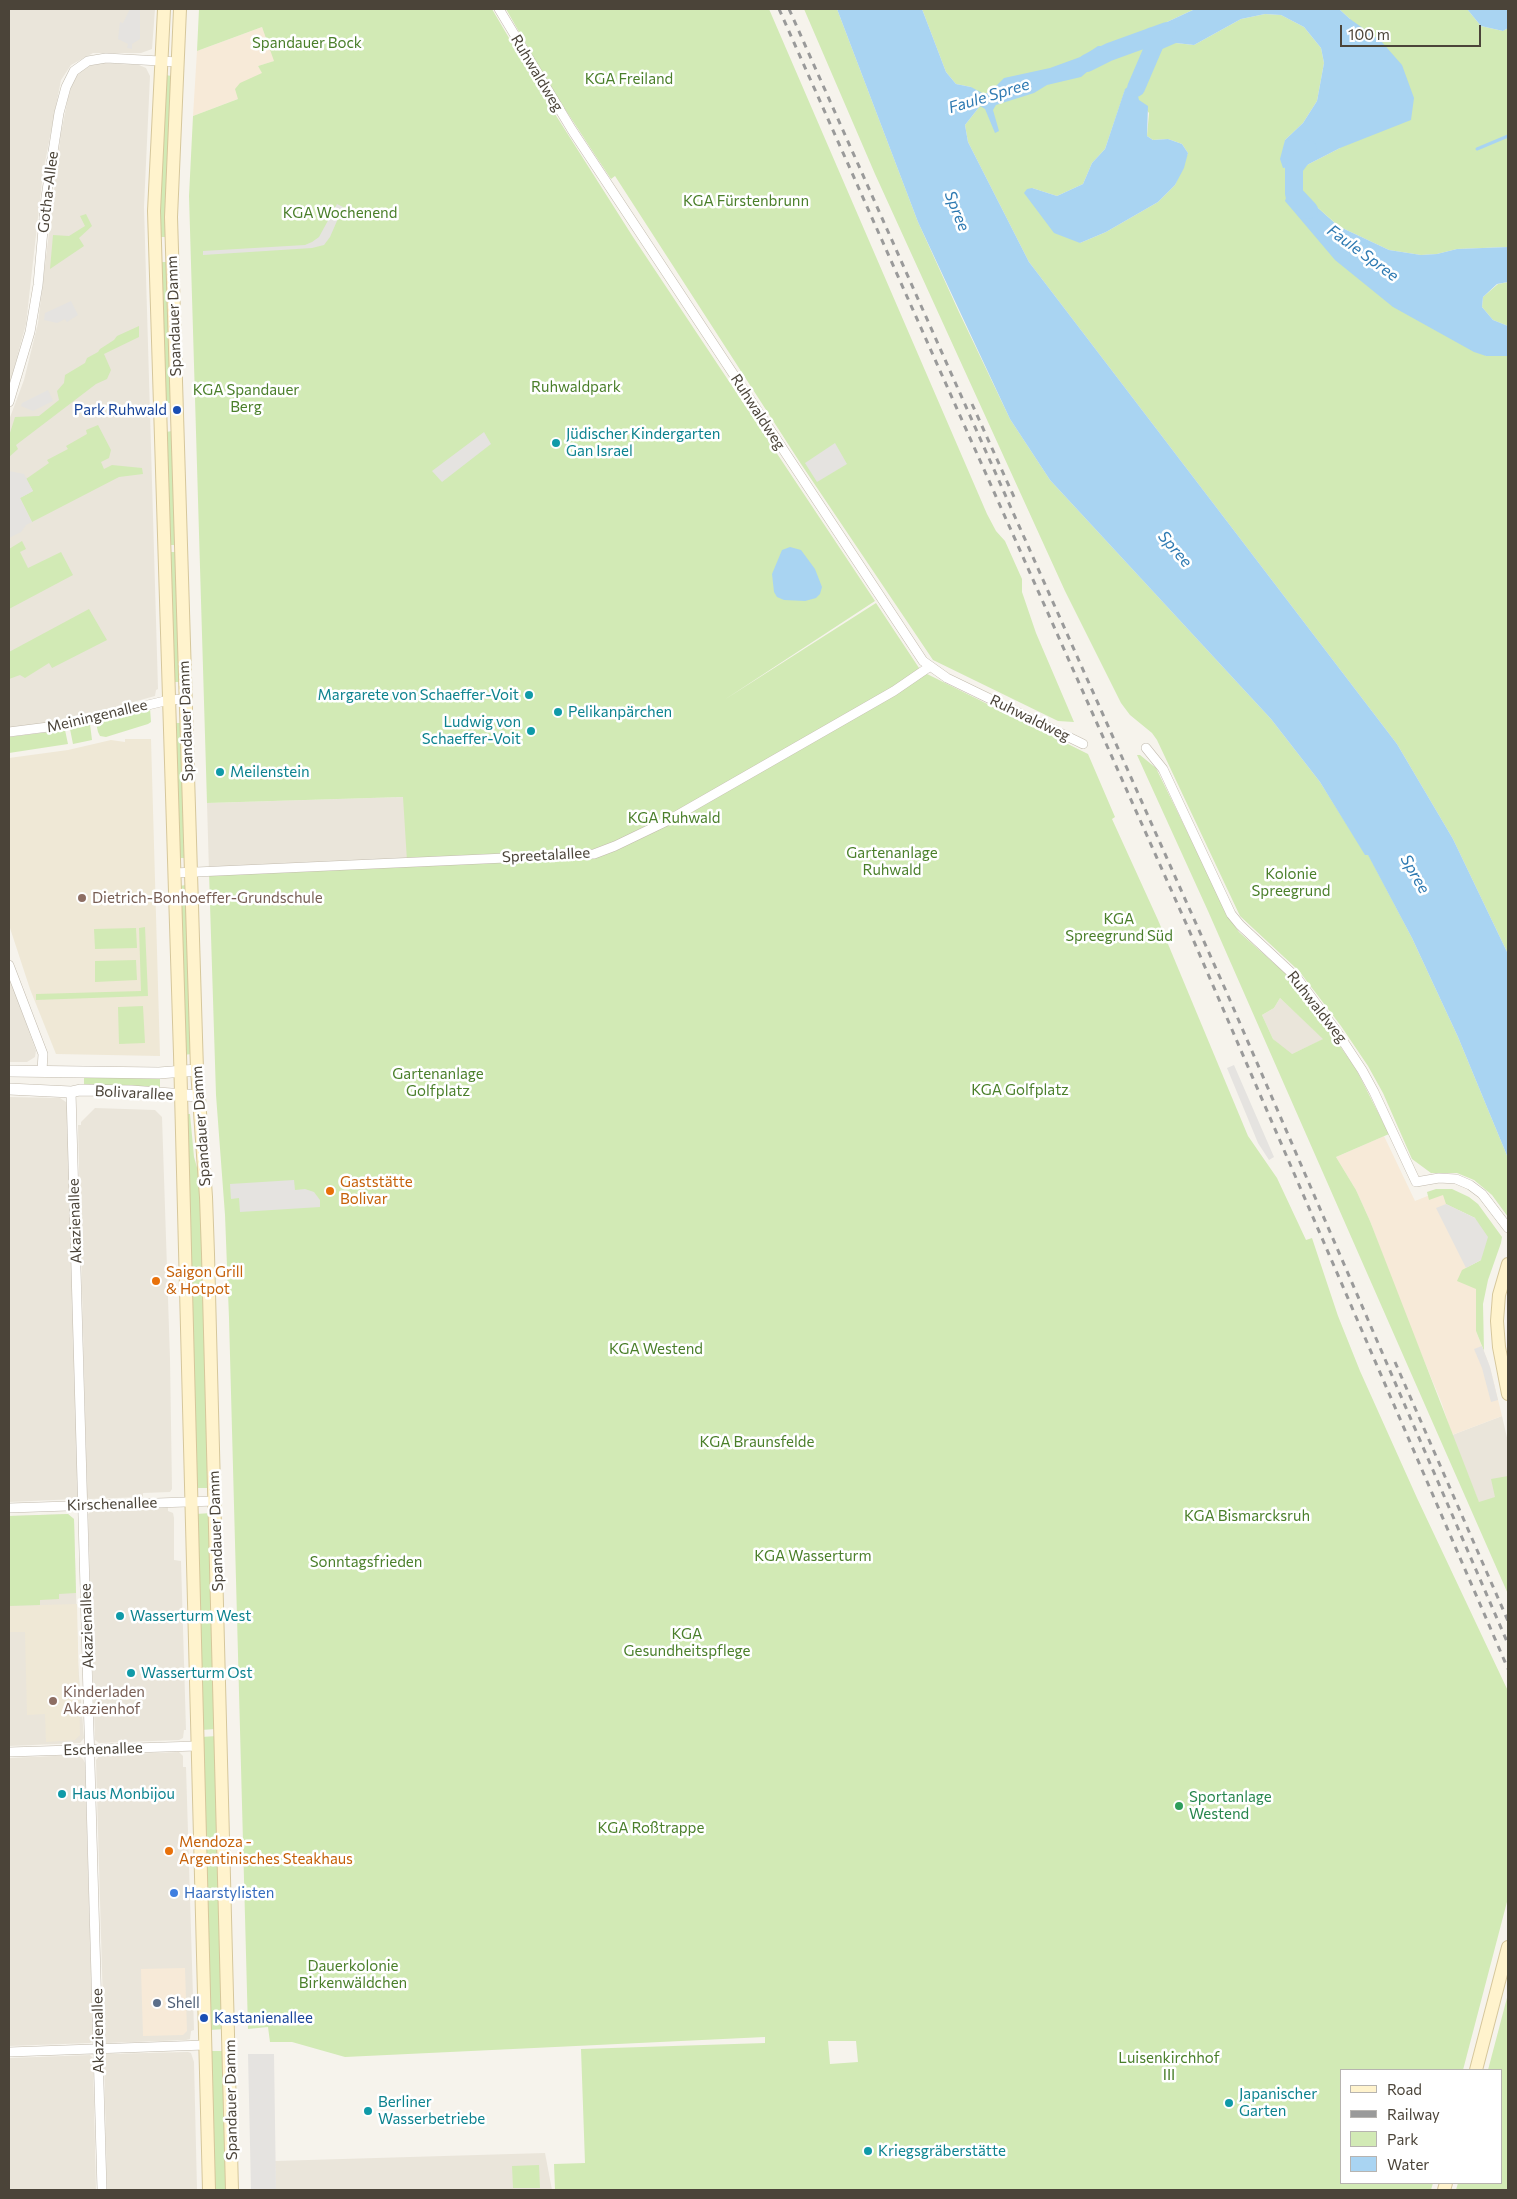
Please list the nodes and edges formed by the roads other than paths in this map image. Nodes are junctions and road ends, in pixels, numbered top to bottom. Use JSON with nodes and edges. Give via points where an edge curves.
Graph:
{"nodes":[{"id":1,"x":164,"y":9,"type":"edge"},
{"id":2,"x":180,"y":9,"type":"edge"},
{"id":3,"x":499,"y":9,"type":"edge"},
{"id":4,"x":161,"y":61,"type":"junction"},
{"id":5,"x":178,"y":62,"type":"junction"},
{"id":6,"x":9,"y":402,"type":"edge"},
{"id":7,"x":929,"y":667,"type":"junction"},
{"id":8,"x":185,"y":699,"type":"junction"},
{"id":9,"x":169,"y":700,"type":"junction"},
{"id":10,"x":9,"y":732,"type":"edge"},
{"id":11,"x":1083,"y":744,"type":"dead end"},
{"id":12,"x":1146,"y":748,"type":"dead end"},
{"id":13,"x":190,"y":872,"type":"junction"},
{"id":14,"x":174,"y":873,"type":"junction"},
{"id":15,"x":9,"y":964,"type":"edge"},
{"id":16,"x":197,"y":1070,"type":"junction"},
{"id":17,"x":9,"y":1071,"type":"edge"},
{"id":18,"x":42,"y":1072,"type":"junction"},
{"id":19,"x":71,"y":1072,"type":"junction"},
{"id":20,"x":180,"y":1072,"type":"junction"},
{"id":21,"x":9,"y":1089,"type":"edge"},
{"id":22,"x":42,"y":1091,"type":"junction"},
{"id":23,"x":71,"y":1092,"type":"junction"},
{"id":24,"x":180,"y":1096,"type":"junction"},
{"id":25,"x":198,"y":1096,"type":"junction"},
{"id":26,"x":1508,"y":1228,"type":"edge"},
{"id":27,"x":1508,"y":1264,"type":"edge"},
{"id":28,"x":1508,"y":1394,"type":"edge"},
{"id":29,"x":216,"y":1501,"type":"junction"},
{"id":30,"x":190,"y":1502,"type":"junction"},
{"id":31,"x":83,"y":1505,"type":"junction"},
{"id":32,"x":9,"y":1508,"type":"edge"},
{"id":33,"x":197,"y":1746,"type":"junction"},
{"id":34,"x":90,"y":1749,"type":"junction"},
{"id":35,"x":9,"y":1752,"type":"edge"},
{"id":36,"x":1508,"y":1947,"type":"edge"},
{"id":37,"x":205,"y":2045,"type":"junction"},
{"id":38,"x":98,"y":2049,"type":"junction"},
{"id":39,"x":9,"y":2052,"type":"edge"},
{"id":40,"x":1476,"y":2069,"type":"edge"},
{"id":41,"x":102,"y":2190,"type":"edge"},
{"id":42,"x":209,"y":2190,"type":"edge"},
{"id":43,"x":232,"y":2190,"type":"edge"}],
"edges":[{"from":1,"to":4,"type":"main road","name":"Spandauer Damm"},
{"from":2,"to":5,"type":"main road","name":"Spandauer Damm"},
{"from":3,"to":7,"type":"street","name":"Ruhwaldweg","via":[[580,142]]},
{"from":4,"to":5,"type":"street"},
{"from":4,"to":6,"type":"street","name":"Gotha-Allee","via":[[106,58],[88,61],[74,71],[66,86],[58,112],[46,197],[34,314]]},
{"from":4,"to":9,"type":"main road","name":"Spandauer Damm","via":[[154,211]]},
{"from":5,"to":8,"type":"main road","name":"Spandauer Damm","via":[[171,217]]},
{"from":7,"to":11,"type":"street","name":"Ruhwaldweg"},
{"from":7,"to":13,"type":"street","name":"Spreetalallee","via":[[894,691],[670,820],[594,854]]},
{"from":8,"to":9,"type":"street","name":"Meiningenallee"},
{"from":8,"to":13,"type":"main road","name":"Spandauer Damm"},
{"from":9,"to":10,"type":"street","name":"Meiningenallee","via":[[64,725]]},
{"from":9,"to":14,"type":"main road","name":"Spandauer Damm"},
{"from":12,"to":26,"type":"street","name":"Ruhwaldweg","via":[[1163,768],[1231,914],[1297,978],[1338,1032],[1370,1085],[1416,1182],[1439,1178],[1456,1179],[1470,1185],[1482,1194]]},
{"from":13,"to":14,"type":"street","name":"Spreetalallee"},
{"from":13,"to":16,"type":"main road","name":"Spandauer Damm"},
{"from":14,"to":20,"type":"main road","name":"Spandauer Damm"},
{"from":15,"to":18,"type":"street","via":[[42,1054]]},
{"from":16,"to":20,"type":"street","name":"Bolivarallee"},
{"from":16,"to":25,"type":"main road","name":"Spandauer Damm"},
{"from":17,"to":18,"type":"street","name":"Bolivarallee"},
{"from":18,"to":19,"type":"street","name":"Bolivarallee"},
{"from":18,"to":22,"type":"street"},
{"from":19,"to":20,"type":"street","name":"Bolivarallee"},
{"from":19,"to":23,"type":"street"},
{"from":20,"to":24,"type":"main road","name":"Spandauer Damm"},
{"from":21,"to":22,"type":"street","name":"Bolivarallee"},
{"from":22,"to":23,"type":"street","name":"Bolivarallee"},
{"from":23,"to":24,"type":"street","name":"Bolivarallee","via":[[131,1091]]},
{"from":23,"to":31,"type":"street","name":"Akazienallee"},
{"from":24,"to":25,"type":"street","name":"Bolivarallee"},
{"from":24,"to":30,"type":"main road","name":"Spandauer Damm"},
{"from":25,"to":29,"type":"main road","name":"Spandauer Damm","via":[[206,1198]]},
{"from":27,"to":28,"type":"main road","via":[[1497,1321]]},
{"from":29,"to":30,"type":"street","name":"Kirschenallee"},
{"from":29,"to":43,"type":"main road","name":"Spandauer Damm"},
{"from":30,"to":31,"type":"street","name":"Kirschenallee"},
{"from":30,"to":33,"type":"main road","name":"Spandauer Damm"},
{"from":31,"to":32,"type":"street","name":"Kirschenallee"},
{"from":31,"to":34,"type":"street","name":"Akazienallee"},
{"from":33,"to":34,"type":"street","name":"Eschenallee"},
{"from":33,"to":37,"type":"main road","name":"Spandauer Damm"},
{"from":34,"to":35,"type":"street","name":"Eschenallee"},
{"from":34,"to":38,"type":"street","name":"Akazienallee"},
{"from":36,"to":40,"type":"main road"},
{"from":37,"to":38,"type":"street"},
{"from":37,"to":42,"type":"main road","name":"Spandauer Damm"},
{"from":38,"to":39,"type":"street"},
{"from":38,"to":41,"type":"street","name":"Akazienallee"}]}
